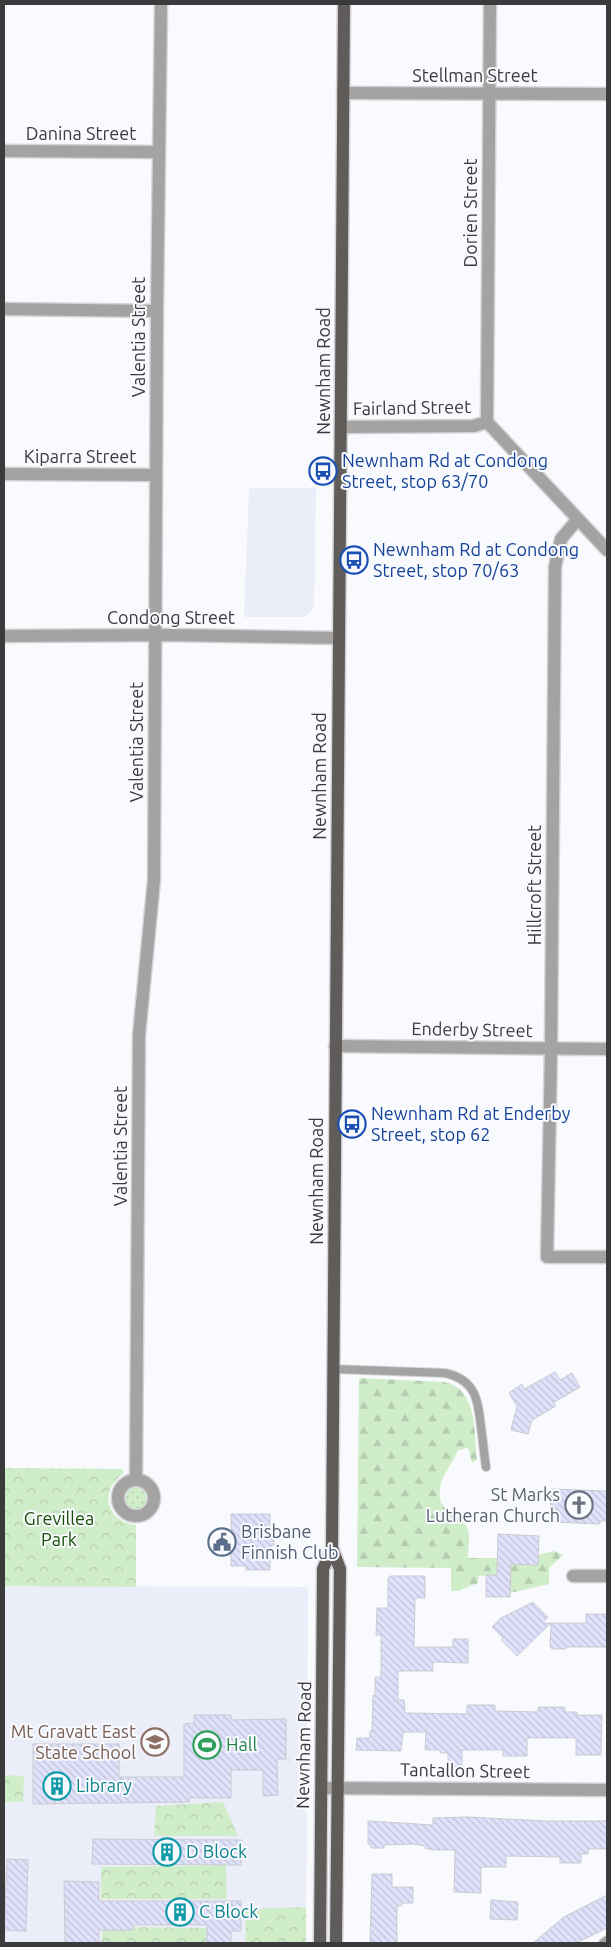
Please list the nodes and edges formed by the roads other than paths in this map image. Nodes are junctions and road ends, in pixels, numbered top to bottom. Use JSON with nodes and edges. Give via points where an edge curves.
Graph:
{"nodes":[{"id":1,"x":161,"y":4,"type":"edge"},
{"id":2,"x":344,"y":4,"type":"edge"},
{"id":3,"x":490,"y":4,"type":"edge"},
{"id":4,"x":343,"y":93,"type":"junction"},
{"id":5,"x":489,"y":94,"type":"junction"},
{"id":6,"x":607,"y":94,"type":"edge"},
{"id":7,"x":4,"y":150,"type":"edge"},
{"id":8,"x":158,"y":152,"type":"junction"},
{"id":9,"x":4,"y":310,"type":"edge"},
{"id":10,"x":157,"y":310,"type":"junction"},
{"id":11,"x":487,"y":422,"type":"junction"},
{"id":12,"x":342,"y":427,"type":"junction"},
{"id":13,"x":4,"y":474,"type":"edge"},
{"id":14,"x":156,"y":475,"type":"junction"},
{"id":15,"x":577,"y":520,"type":"junction"},
{"id":16,"x":607,"y":550,"type":"edge"},
{"id":17,"x":155,"y":635,"type":"junction"},
{"id":18,"x":4,"y":636,"type":"edge"},
{"id":19,"x":338,"y":638,"type":"junction"},
{"id":20,"x":335,"y":1046,"type":"junction"},
{"id":21,"x":551,"y":1049,"type":"junction"},
{"id":22,"x":607,"y":1049,"type":"edge"},
{"id":23,"x":607,"y":1257,"type":"edge"},
{"id":24,"x":333,"y":1369,"type":"junction"},
{"id":25,"x":486,"y":1467,"type":"dead end"},
{"id":26,"x":136,"y":1479,"type":"dead end"},
{"id":27,"x":332,"y":1548,"type":"junction"},
{"id":28,"x":573,"y":1576,"type":"dead end"},
{"id":29,"x":607,"y":1576,"type":"edge"},
{"id":30,"x":322,"y":1788,"type":"junction"},
{"id":31,"x":338,"y":1788,"type":"junction"},
{"id":32,"x":607,"y":1790,"type":"edge"},
{"id":33,"x":607,"y":1940,"type":"edge"},
{"id":34,"x":320,"y":1943,"type":"edge"},
{"id":35,"x":336,"y":1943,"type":"edge"},
{"id":36,"x":603,"y":1943,"type":"edge"}],
"edges":[{"from":1,"to":8,"type":"street","name":"Valentia Street"},
{"from":2,"to":4,"type":"main road","name":"Newnham Road"},
{"from":3,"to":5,"type":"street","name":"Dorien Street"},
{"from":4,"to":5,"type":"street","name":"Stellman Street"},
{"from":4,"to":12,"type":"main road","name":"Newnham Road"},
{"from":5,"to":6,"type":"street","name":"Stellman Street"},
{"from":5,"to":11,"type":"street","name":"Dorien Street"},
{"from":7,"to":8,"type":"street","name":"Danina Street"},
{"from":8,"to":10,"type":"street","name":"Valentia Street"},
{"from":9,"to":10,"type":"street"},
{"from":10,"to":14,"type":"street","name":"Valentia Street"},
{"from":11,"to":12,"type":"street","name":"Fairland Street","via":[[474,426]]},
{"from":11,"to":15,"type":"street","name":"Fairland Street"},
{"from":12,"to":19,"type":"main road","name":"Newnham Road"},
{"from":13,"to":14,"type":"street","name":"Kiparra Street"},
{"from":14,"to":17,"type":"street","name":"Valentia Street"},
{"from":15,"to":16,"type":"street","name":"Fairland Street"},
{"from":15,"to":21,"type":"street","name":"Hillcroft Street","via":[[561,539],[555,567]]},
{"from":17,"to":18,"type":"street","name":"Condong Street"},
{"from":17,"to":19,"type":"street","name":"Condong Street"},
{"from":17,"to":26,"type":"street","name":"Valentia Street","via":[[154,880],[139,1035]]},
{"from":19,"to":20,"type":"main road","name":"Newnham Road"},
{"from":20,"to":21,"type":"street","name":"Enderby Street"},
{"from":20,"to":24,"type":"main road","name":"Newnham Road"},
{"from":21,"to":22,"type":"street","name":"Enderby Street"},
{"from":21,"to":23,"type":"street","name":"Hillcroft Street","via":[[547,1257]]},
{"from":24,"to":25,"type":"lane","via":[[445,1374],[462,1380],[477,1398]]},
{"from":24,"to":27,"type":"main road","name":"Newnham Road"},
{"from":27,"to":30,"type":"main road","name":"Newnham Road","via":[[323,1569]]},
{"from":27,"to":31,"type":"main road","name":"Newnham Road","via":[[340,1569]]},
{"from":28,"to":29,"type":"street"},
{"from":30,"to":31,"type":"street","name":"Tantallon Street"},
{"from":30,"to":34,"type":"main road","name":"Newnham Road"},
{"from":31,"to":32,"type":"street","name":"Tantallon Street"},
{"from":31,"to":35,"type":"main road","name":"Newnham Road"},
{"from":33,"to":36,"type":"lane"}]}
